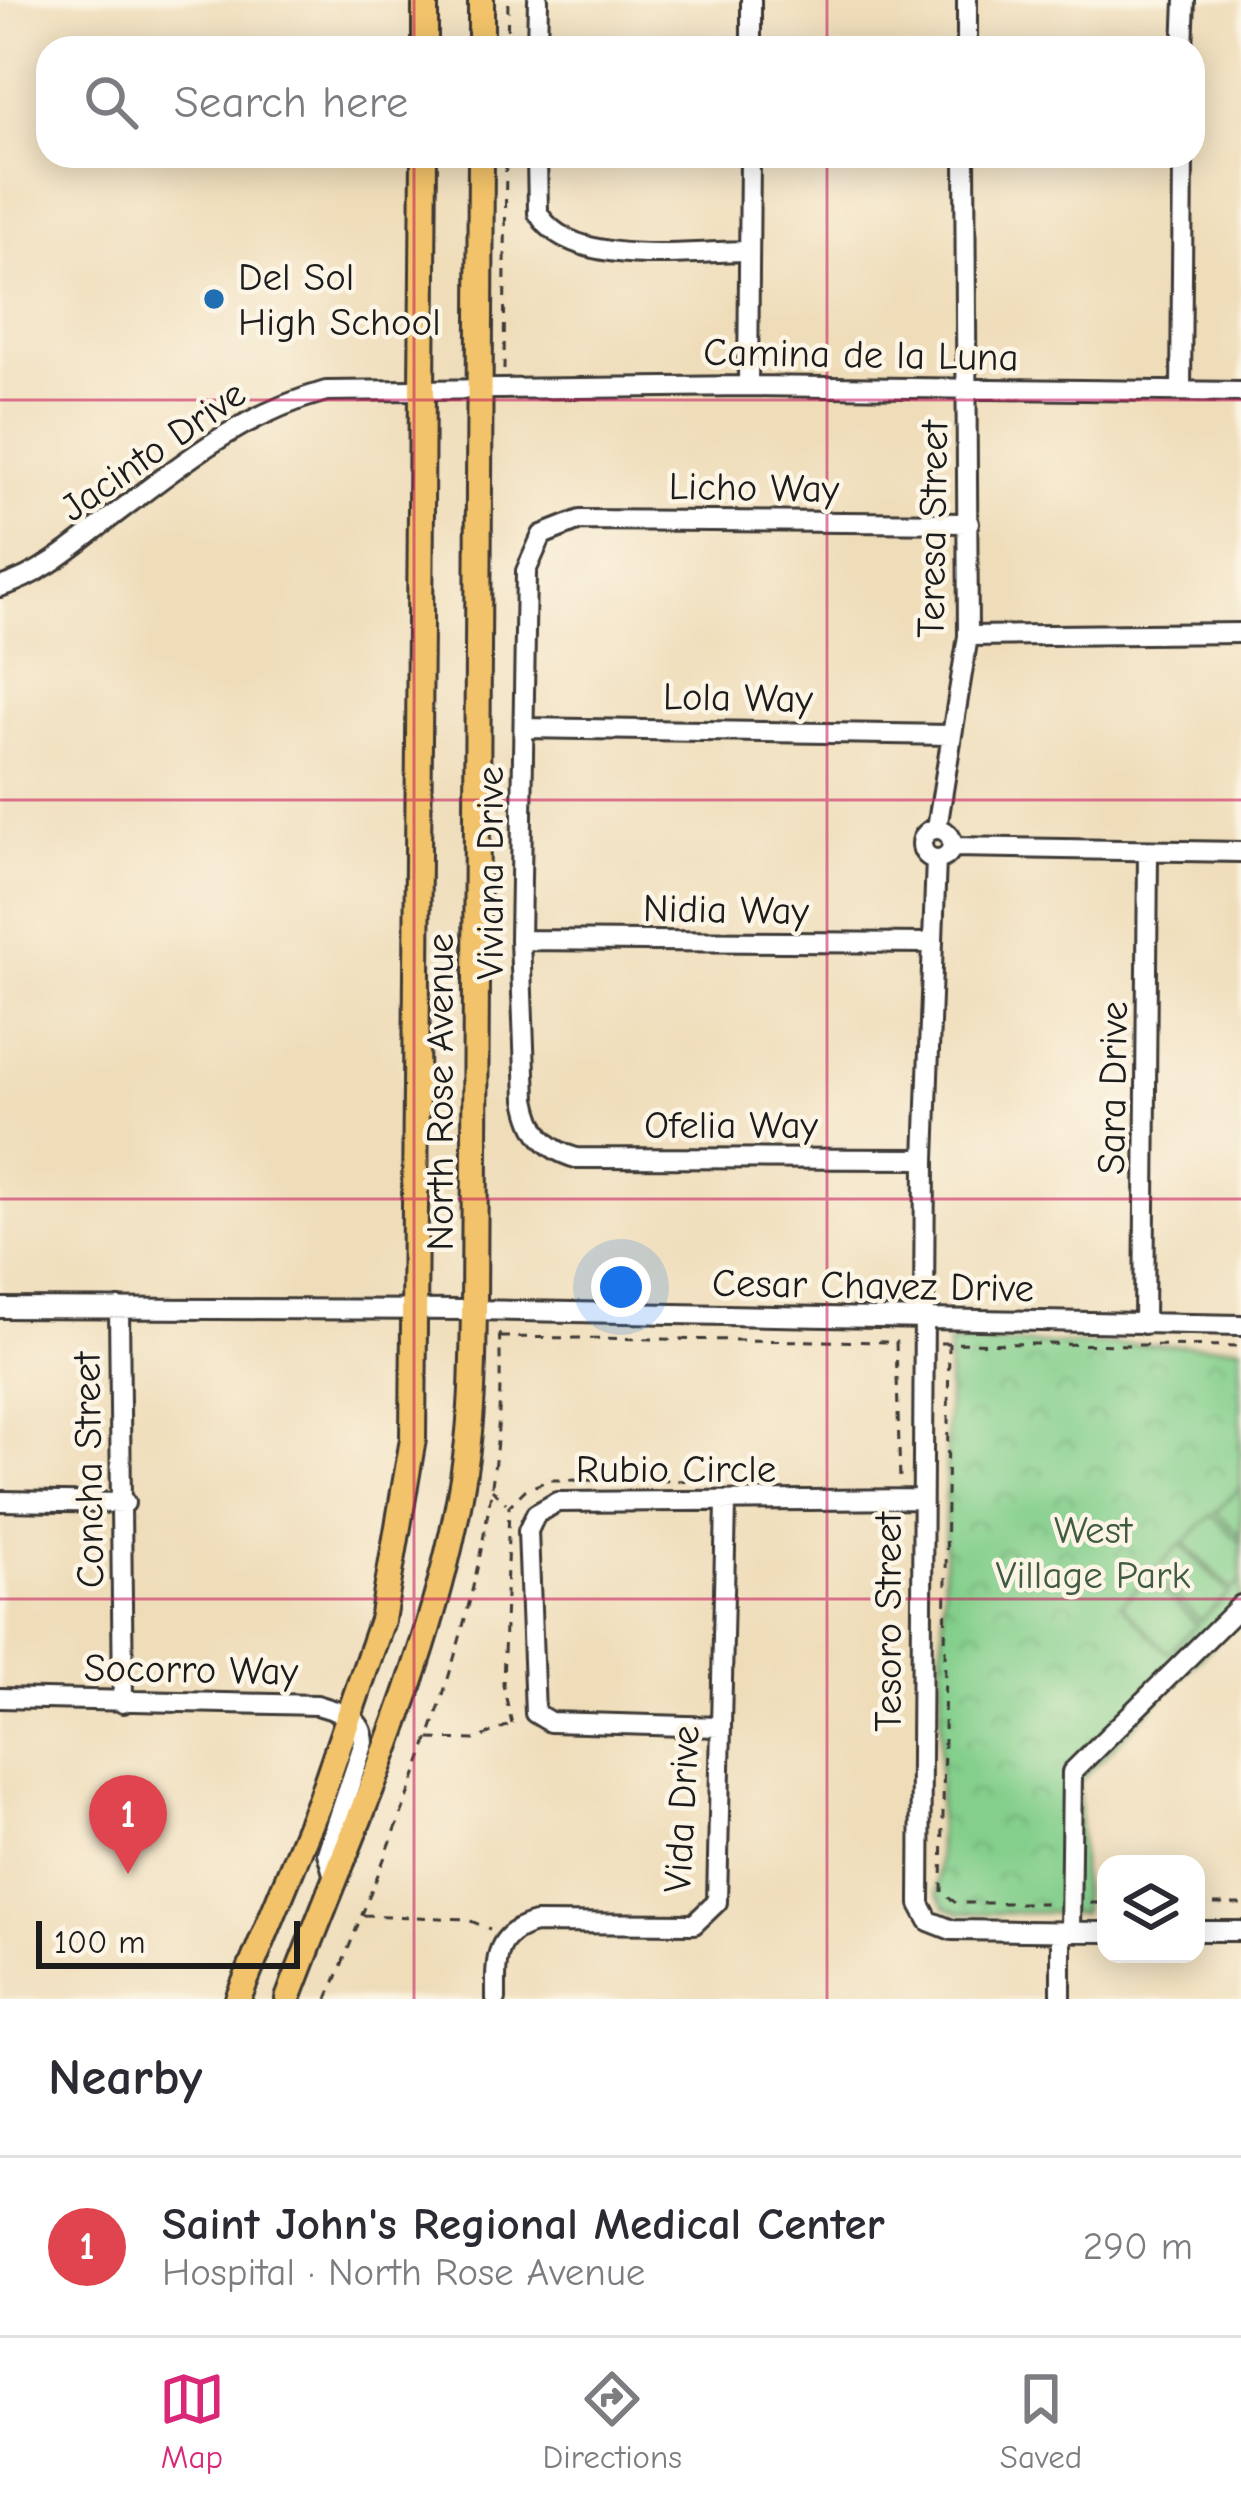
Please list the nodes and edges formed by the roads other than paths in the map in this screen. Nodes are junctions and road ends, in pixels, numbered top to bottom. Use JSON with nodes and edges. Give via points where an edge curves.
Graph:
{"nodes":[{"id":1,"x":425,"y":0,"type":"edge"},
{"id":2,"x":481,"y":0,"type":"edge"},
{"id":3,"x":538,"y":0,"type":"edge"},
{"id":4,"x":751,"y":0,"type":"edge"},
{"id":5,"x":967,"y":0,"type":"edge"},
{"id":6,"x":1185,"y":0,"type":"edge"},
{"id":7,"x":424,"y":36,"type":"edge"},
{"id":8,"x":481,"y":36,"type":"edge"},
{"id":9,"x":538,"y":36,"type":"edge"},
{"id":10,"x":751,"y":36,"type":"edge"},
{"id":11,"x":967,"y":36,"type":"edge"},
{"id":12,"x":1184,"y":36,"type":"edge"},
{"id":13,"x":424,"y":168,"type":"edge"},
{"id":14,"x":482,"y":168,"type":"edge"},
{"id":15,"x":537,"y":168,"type":"edge"},
{"id":16,"x":750,"y":168,"type":"edge"},
{"id":17,"x":965,"y":168,"type":"edge"},
{"id":18,"x":1184,"y":168,"type":"edge"},
{"id":19,"x":749,"y":251,"type":"junction"},
{"id":20,"x":748,"y":386,"type":"junction"},
{"id":21,"x":423,"y":387,"type":"junction"},
{"id":22,"x":492,"y":387,"type":"junction"},
{"id":23,"x":969,"y":390,"type":"junction"},
{"id":24,"x":1181,"y":391,"type":"junction"},
{"id":25,"x":1241,"y":392,"type":"edge"},
{"id":26,"x":969,"y":523,"type":"junction"},
{"id":27,"x":542,"y":535,"type":"joint"},
{"id":28,"x":0,"y":586,"type":"edge"},
{"id":29,"x":1241,"y":633,"type":"edge"},
{"id":30,"x":968,"y":636,"type":"junction"},
{"id":31,"x":524,"y":728,"type":"junction"},
{"id":32,"x":950,"y":735,"type":"junction"},
{"id":33,"x":1148,"y":852,"type":"junction"},
{"id":34,"x":1241,"y":852,"type":"edge"},
{"id":35,"x":944,"y":853,"type":"junction"},
{"id":36,"x":520,"y":940,"type":"junction"},
{"id":37,"x":930,"y":943,"type":"junction"},
{"id":38,"x":542,"y":1140,"type":"joint"},
{"id":39,"x":925,"y":1159,"type":"junction"},
{"id":40,"x":0,"y":1308,"type":"edge"},
{"id":41,"x":119,"y":1308,"type":"junction"},
{"id":42,"x":417,"y":1309,"type":"junction"},
{"id":43,"x":474,"y":1310,"type":"junction"},
{"id":44,"x":923,"y":1320,"type":"junction"},
{"id":45,"x":1144,"y":1324,"type":"junction"},
{"id":46,"x":1241,"y":1325,"type":"edge"},
{"id":47,"x":921,"y":1499,"type":"junction"},
{"id":48,"x":0,"y":1502,"type":"edge"},
{"id":49,"x":125,"y":1504,"type":"junction"},
{"id":50,"x":726,"y":1504,"type":"junction"},
{"id":51,"x":1241,"y":1605,"type":"edge"},
{"id":52,"x":0,"y":1698,"type":"edge"},
{"id":53,"x":123,"y":1703,"type":"junction"},
{"id":54,"x":352,"y":1717,"type":"junction"},
{"id":55,"x":720,"y":1727,"type":"junction"},
{"id":56,"x":334,"y":1876,"type":"junction"},
{"id":57,"x":1205,"y":1931,"type":"edge"},
{"id":58,"x":1241,"y":1931,"type":"edge"},
{"id":59,"x":1065,"y":1932,"type":"junction"},
{"id":60,"x":1097,"y":1932,"type":"edge"},
{"id":61,"x":250,"y":1972,"type":"junction"},
{"id":62,"x":238,"y":1999,"type":"edge"},
{"id":63,"x":252,"y":1999,"type":"edge"},
{"id":64,"x":288,"y":1999,"type":"edge"},
{"id":65,"x":496,"y":1999,"type":"edge"},
{"id":66,"x":1060,"y":1999,"type":"edge"}],
"edges":[{"from":1,"to":7,"type":"main road"},
{"from":2,"to":8,"type":"main road"},
{"from":3,"to":9,"type":"street"},
{"from":4,"to":10,"type":"street"},
{"from":5,"to":11,"type":"street"},
{"from":6,"to":12,"type":"street"},
{"from":13,"to":21,"type":"main road","name":"North Rose Avenue"},
{"from":14,"to":22,"type":"main road","name":"North Rose Avenue"},
{"from":15,"to":19,"type":"street","via":[[538,213],[566,243]]},
{"from":16,"to":19,"type":"street"},
{"from":17,"to":23,"type":"street","name":"Teresa Street"},
{"from":18,"to":24,"type":"street"},
{"from":19,"to":20,"type":"street"},
{"from":20,"to":22,"type":"street","name":"Camina de la Luna"},
{"from":20,"to":23,"type":"street","name":"Camina de la Luna"},
{"from":21,"to":22,"type":"street","name":"Camina de la Luna"},
{"from":21,"to":28,"type":"street","name":"Jacinto Drive","via":[[326,391],[271,406],[57,559]]},
{"from":21,"to":42,"type":"main road","name":"North Rose Avenue"},
{"from":22,"to":43,"type":"main road","name":"North Rose Avenue"},
{"from":23,"to":24,"type":"street","name":"Camina de la Luna"},
{"from":23,"to":26,"type":"street","name":"Teresa Street"},
{"from":24,"to":25,"type":"street","name":"Camina de la Luna"},
{"from":26,"to":27,"type":"street","name":"Licho Way","via":[[580,520]]},
{"from":26,"to":30,"type":"street","name":"Teresa Street"},
{"from":27,"to":31,"type":"street","name":"Viviana Drive","via":[[526,571]]},
{"from":29,"to":30,"type":"street"},
{"from":30,"to":32,"type":"street","name":"Teresa Street"},
{"from":31,"to":32,"type":"street","name":"Lola Way"},
{"from":31,"to":36,"type":"street","name":"Viviana Drive"},
{"from":32,"to":35,"type":"street","name":"Teresa Street","via":[[937,828],[921,843],[926,855]]},
{"from":33,"to":34,"type":"street"},
{"from":33,"to":35,"type":"street"},
{"from":33,"to":45,"type":"street","name":"Sara Drive"},
{"from":35,"to":37,"type":"street"},
{"from":36,"to":37,"type":"street","name":"Nidia Way"},
{"from":36,"to":38,"type":"street","name":"Viviana Drive","via":[[526,1099]]},
{"from":37,"to":39,"type":"street"},
{"from":38,"to":39,"type":"street","name":"Ofelia Way","via":[[577,1158]]},
{"from":39,"to":44,"type":"street"},
{"from":40,"to":41,"type":"street","name":"Cesar Chavez Drive"},
{"from":41,"to":42,"type":"street","name":"Cesar Chavez Drive"},
{"from":41,"to":49,"type":"street","name":"Concha Street"},
{"from":42,"to":43,"type":"street","name":"Cesar Chavez Drive"},
{"from":42,"to":54,"type":"main road","name":"North Rose Avenue","via":[[413,1439],[398,1540]]},
{"from":43,"to":44,"type":"street","name":"Cesar Chavez Drive"},
{"from":43,"to":56,"type":"main road","name":"North Rose Avenue","via":[[466,1460],[432,1612]]},
{"from":44,"to":45,"type":"street","name":"Cesar Chavez Drive"},
{"from":44,"to":47,"type":"street","name":"Tesoro Street"},
{"from":45,"to":46,"type":"street","name":"Cesar Chavez Drive"},
{"from":47,"to":50,"type":"street","name":"Rubio Circle"},
{"from":47,"to":59,"type":"street","name":"Tesoro Street","via":[[920,1904],[929,1921],[952,1930]]},
{"from":48,"to":49,"type":"street"},
{"from":49,"to":53,"type":"street","name":"Concha Street"},
{"from":50,"to":55,"type":"street","name":"Vida Drive"},
{"from":50,"to":55,"type":"street","name":"Rubio Circle","via":[[557,1502],[536,1514],[527,1532],[535,1713],[550,1722]]},
{"from":51,"to":59,"type":"street","via":[[1072,1772]]},
{"from":52,"to":53,"type":"street","name":"Socorro Way"},
{"from":53,"to":54,"type":"street","name":"Socorro Way","via":[[317,1705]]},
{"from":54,"to":56,"type":"street","name":"Socorro Way","via":[[364,1742],[327,1853]]},
{"from":54,"to":61,"type":"main road","name":"North Rose Avenue"},
{"from":55,"to":65,"type":"street","name":"Vida Drive","via":[[717,1902],[709,1915],[694,1924],[535,1923],[505,1935]]},
{"from":56,"to":64,"type":"main road","name":"North Rose Avenue"},
{"from":57,"to":58,"type":"street"},
{"from":59,"to":60,"type":"street"},
{"from":59,"to":66,"type":"street"},
{"from":61,"to":62,"type":"main road","name":"North Rose Avenue"},
{"from":61,"to":63,"type":"street"}]}
